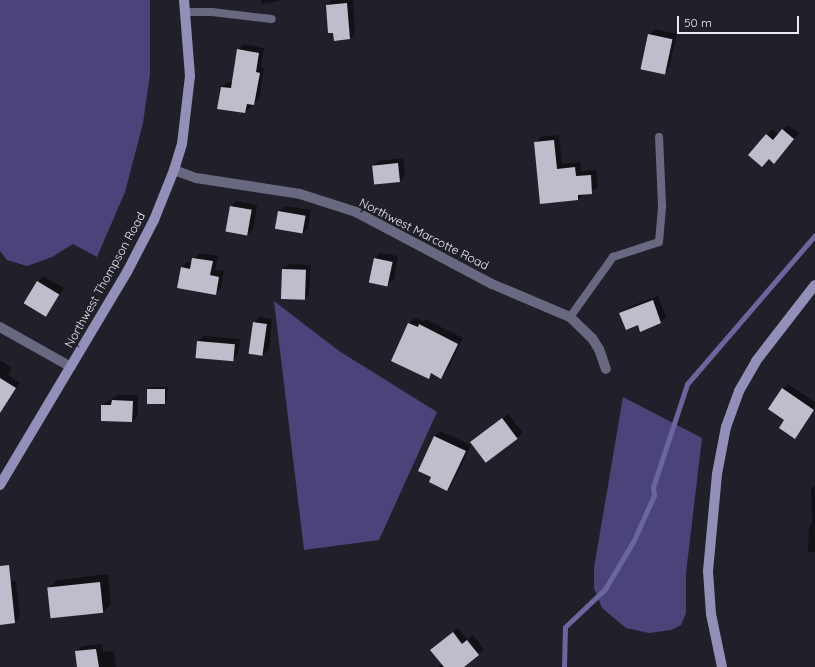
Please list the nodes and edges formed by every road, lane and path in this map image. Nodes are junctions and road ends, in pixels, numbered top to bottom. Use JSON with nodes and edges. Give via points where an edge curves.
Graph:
{"nodes":[{"id":1,"x":184,"y":0,"type":"edge"},
{"id":2,"x":186,"y":12,"type":"junction"},
{"id":3,"x":272,"y":19,"type":"dead end"},
{"id":4,"x":659,"y":137,"type":"dead end"},
{"id":5,"x":174,"y":170,"type":"junction"},
{"id":6,"x":815,"y":285,"type":"edge"},
{"id":7,"x":570,"y":317,"type":"junction"},
{"id":8,"x":0,"y":327,"type":"edge"},
{"id":9,"x":70,"y":367,"type":"junction"},
{"id":10,"x":606,"y":369,"type":"dead end"},
{"id":11,"x":0,"y":485,"type":"edge"},
{"id":12,"x":722,"y":667,"type":"edge"}],
"edges":[{"from":1,"to":2,"type":"street","name":"Northwest Thompson Road"},
{"from":2,"to":3,"type":"lane","via":[[212,12]]},
{"from":2,"to":5,"type":"street","name":"Northwest Thompson Road","via":[[190,76],[182,144]]},
{"from":4,"to":7,"type":"lane","via":[[662,205],[659,242],[613,257]]},
{"from":5,"to":7,"type":"street","name":"Northwest Marcotte Road","via":[[196,178],[300,194],[340,206],[376,222],[492,284]]},
{"from":5,"to":9,"type":"street","name":"Northwest Thompson Road","via":[[151,226]]},
{"from":6,"to":12,"type":"street","via":[[756,361],[739,391],[726,427],[717,474],[708,571],[712,621]]},
{"from":7,"to":10,"type":"street","name":"Northwest Marcotte Road","via":[[592,338]]},
{"from":8,"to":9,"type":"street"},
{"from":9,"to":11,"type":"street","name":"Northwest Thompson Road"}]}
